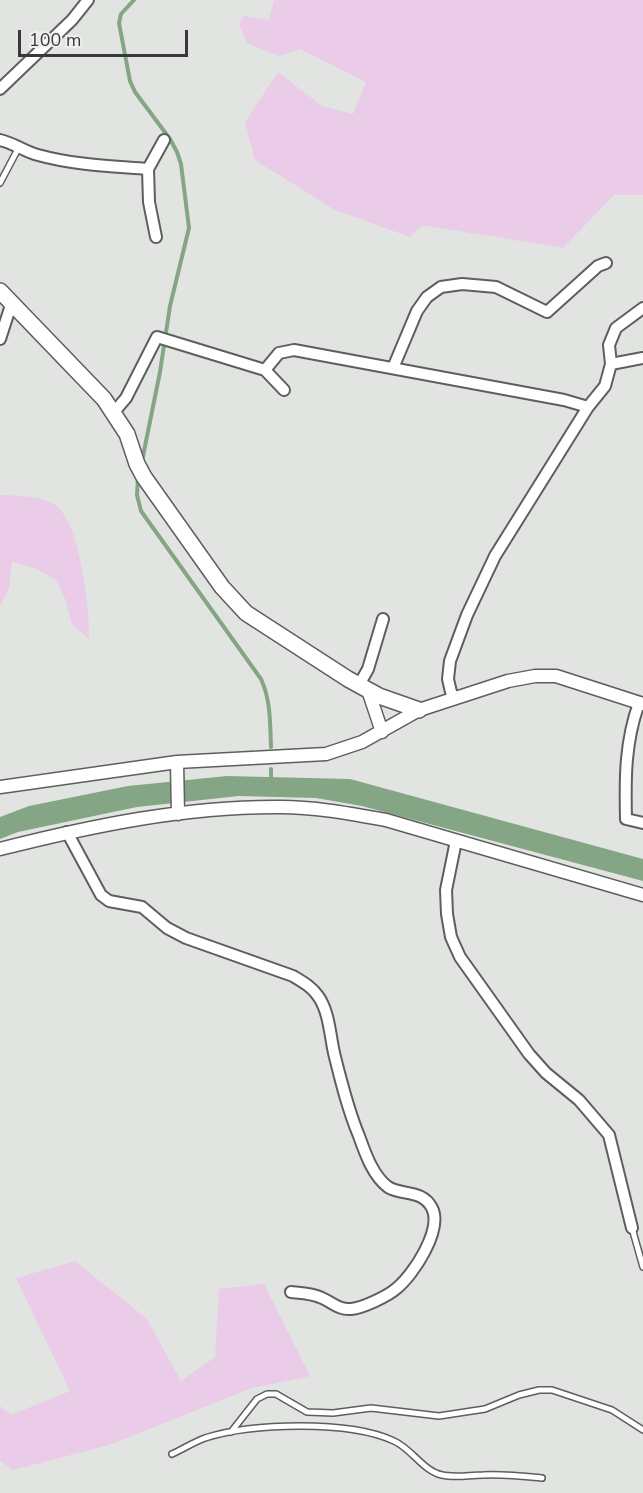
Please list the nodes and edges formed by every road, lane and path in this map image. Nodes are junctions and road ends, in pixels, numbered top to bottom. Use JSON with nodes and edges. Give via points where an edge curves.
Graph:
{"nodes":[{"id":1,"x":88,"y":0,"type":"edge"},
{"id":2,"x":0,"y":90,"type":"edge"},
{"id":3,"x":0,"y":140,"type":"edge"},
{"id":4,"x":164,"y":140,"type":"dead end"},
{"id":5,"x":19,"y":147,"type":"junction"},
{"id":6,"x":148,"y":169,"type":"junction"},
{"id":7,"x":0,"y":183,"type":"edge"},
{"id":8,"x":156,"y":237,"type":"dead end"},
{"id":9,"x":606,"y":263,"type":"dead end"},
{"id":10,"x":6,"y":297,"type":"edge"},
{"id":11,"x":643,"y":308,"type":"edge"},
{"id":12,"x":0,"y":339,"type":"edge"},
{"id":13,"x":643,"y":358,"type":"edge"},
{"id":14,"x":611,"y":364,"type":"junction"},
{"id":15,"x":393,"y":368,"type":"junction"},
{"id":16,"x":265,"y":370,"type":"junction"},
{"id":17,"x":284,"y":390,"type":"dead end"},
{"id":18,"x":588,"y":407,"type":"junction"},
{"id":19,"x":114,"y":412,"type":"junction"},
{"id":20,"x":382,"y":619,"type":"dead end"},
{"id":21,"x":364,"y":688,"type":"junction"},
{"id":22,"x":455,"y":698,"type":"junction"},
{"id":23,"x":641,"y":704,"type":"edge"},
{"id":24,"x":419,"y":710,"type":"junction"},
{"id":25,"x":382,"y":732,"type":"junction"},
{"id":26,"x":177,"y":766,"type":"junction"},
{"id":27,"x":0,"y":787,"type":"edge"},
{"id":28,"x":178,"y":811,"type":"junction"},
{"id":29,"x":643,"y":823,"type":"edge"},
{"id":30,"x":67,"y":832,"type":"junction"},
{"id":31,"x":456,"y":841,"type":"junction"},
{"id":32,"x":0,"y":849,"type":"edge"},
{"id":33,"x":643,"y":895,"type":"edge"},
{"id":34,"x":632,"y":1228,"type":"joint"},
{"id":35,"x":643,"y":1267,"type":"edge"},
{"id":36,"x":291,"y":1292,"type":"dead end"},
{"id":37,"x":643,"y":1430,"type":"edge"},
{"id":38,"x":231,"y":1432,"type":"junction"},
{"id":39,"x":172,"y":1454,"type":"dead end"},
{"id":40,"x":542,"y":1478,"type":"dead end"}],
"edges":[{"from":1,"to":2,"type":"street"},
{"from":3,"to":5,"type":"street"},
{"from":4,"to":6,"type":"street"},
{"from":5,"to":6,"type":"street","via":[[36,155],[88,165]]},
{"from":5,"to":7,"type":"lane"},
{"from":6,"to":8,"type":"street"},
{"from":9,"to":15,"type":"street","via":[[547,312],[496,287],[441,287],[417,310]]},
{"from":10,"to":12,"type":"street"},
{"from":10,"to":19,"type":"main road"},
{"from":11,"to":14,"type":"street","via":[[616,328],[609,345]]},
{"from":13,"to":14,"type":"street"},
{"from":14,"to":18,"type":"street","via":[[605,386]]},
{"from":15,"to":16,"type":"street","via":[[294,350],[279,353]]},
{"from":15,"to":18,"type":"street"},
{"from":16,"to":17,"type":"street"},
{"from":16,"to":19,"type":"street","via":[[157,337],[126,398]]},
{"from":18,"to":22,"type":"street","via":[[495,556],[467,615],[450,660],[448,679]]},
{"from":19,"to":21,"type":"main road","via":[[140,470],[233,601]]},
{"from":20,"to":21,"type":"street"},
{"from":21,"to":24,"type":"main road"},
{"from":21,"to":25,"type":"street"},
{"from":22,"to":23,"type":"street","via":[[508,681],[556,676]]},
{"from":22,"to":24,"type":"street"},
{"from":23,"to":29,"type":"street","via":[[631,726],[625,766],[626,819]]},
{"from":24,"to":25,"type":"street"},
{"from":25,"to":26,"type":"street","via":[[326,754]]},
{"from":26,"to":27,"type":"street"},
{"from":26,"to":28,"type":"street"},
{"from":28,"to":30,"type":"street"},
{"from":28,"to":31,"type":"street","via":[[284,807],[320,810],[386,820]]},
{"from":30,"to":32,"type":"street"},
{"from":30,"to":36,"type":"street","via":[[101,895],[109,901],[142,907],[186,938],[293,976],[320,997],[350,1110],[375,1172],[390,1189],[420,1196],[431,1208],[433,1233],[426,1248],[398,1288],[384,1297],[354,1309],[340,1309],[309,1293]]},
{"from":31,"to":33,"type":"street"},
{"from":31,"to":34,"type":"street","via":[[446,890],[451,937],[460,957],[529,1054],[579,1100],[609,1135]]},
{"from":34,"to":35,"type":"lane"},
{"from":37,"to":38,"type":"lane","via":[[612,1410],[552,1390],[538,1390],[485,1409],[439,1416],[371,1408],[308,1412],[276,1394],[267,1394],[257,1399]]},
{"from":38,"to":39,"type":"lane","via":[[204,1438]]},
{"from":38,"to":40,"type":"lane","via":[[290,1426],[357,1429],[395,1442],[440,1475]]}]}
